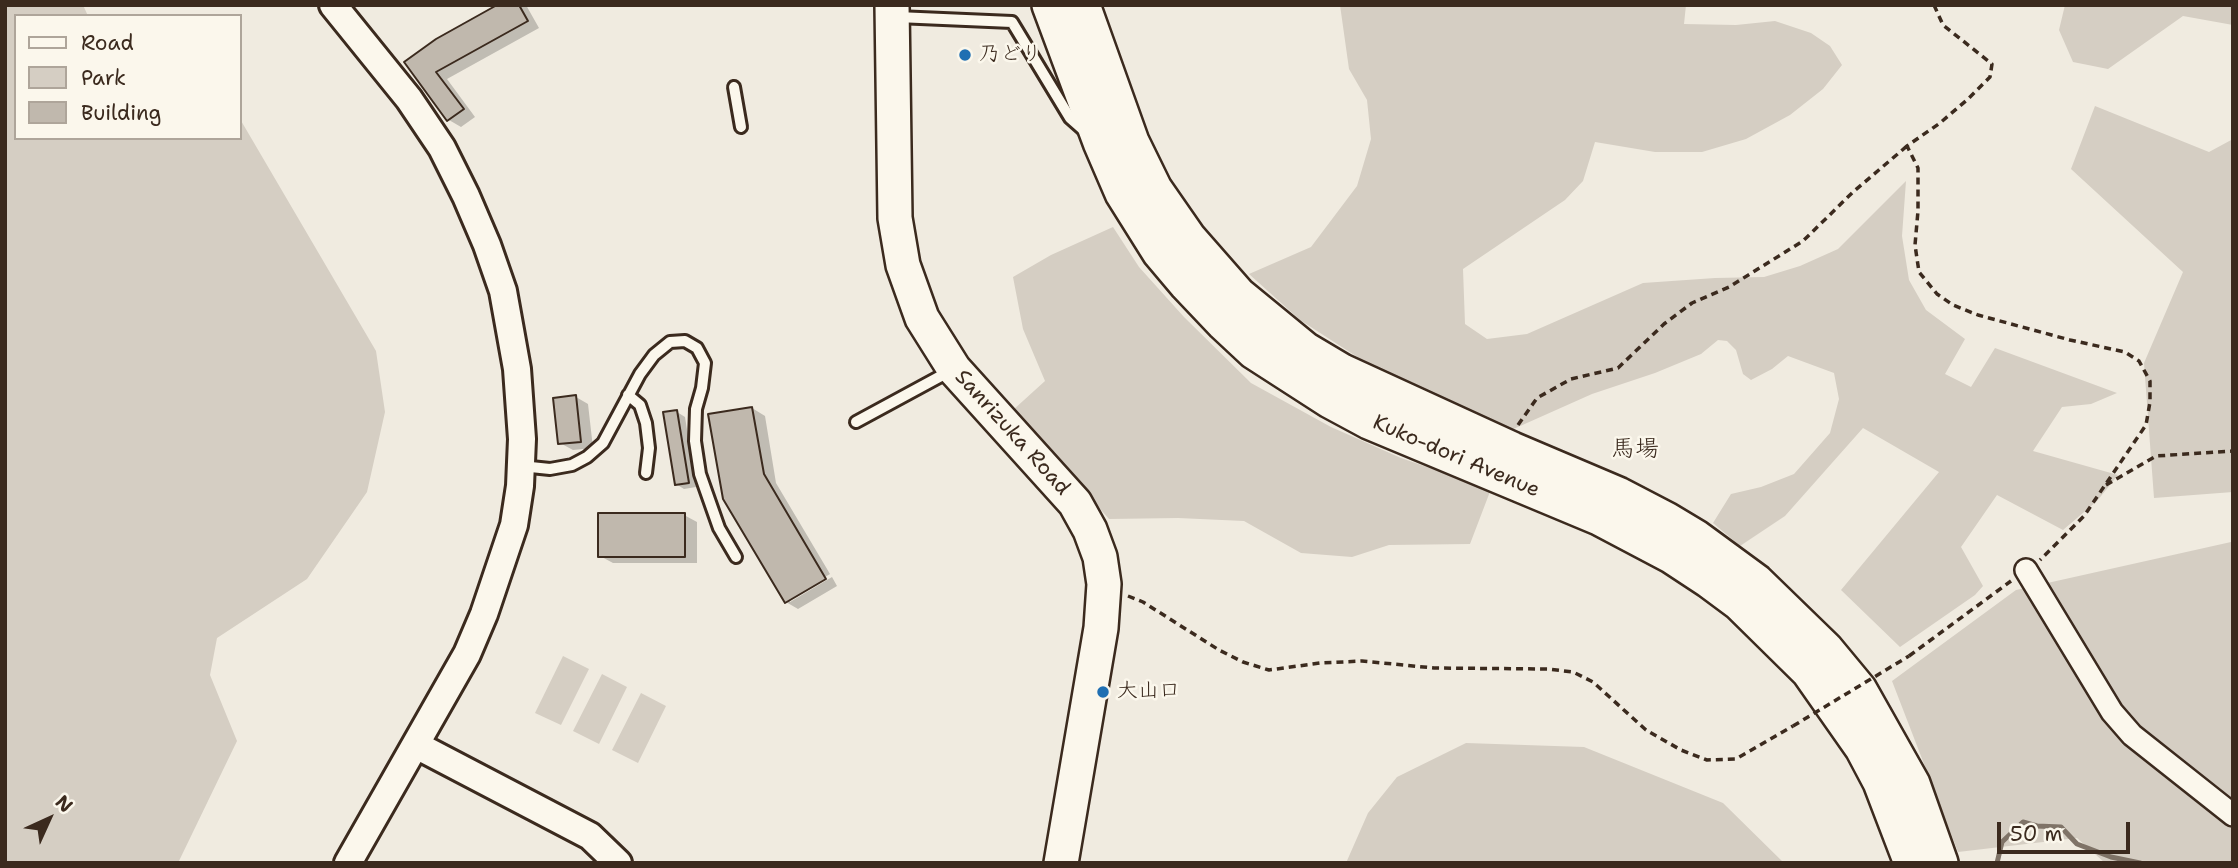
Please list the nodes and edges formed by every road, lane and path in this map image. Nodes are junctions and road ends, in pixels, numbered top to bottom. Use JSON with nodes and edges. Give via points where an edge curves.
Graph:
{"nodes":[{"id":1,"x":333,"y":5,"type":"edge"},
{"id":2,"x":1050,"y":5,"type":"edge"},
{"id":3,"x":1082,"y":5,"type":"edge"},
{"id":4,"x":1934,"y":5,"type":"edge"},
{"id":5,"x":892,"y":11,"type":"edge"},
{"id":6,"x":734,"y":87,"type":"dead end"},
{"id":7,"x":741,"y":127,"type":"dead end"},
{"id":8,"x":1101,"y":142,"type":"junction"},
{"id":9,"x":1907,"y":146,"type":"junction"},
{"id":10,"x":954,"y":369,"type":"junction"},
{"id":11,"x":628,"y":395,"type":"junction"},
{"id":12,"x":856,"y":422,"type":"dead end"},
{"id":13,"x":1512,"y":450,"type":"junction"},
{"id":14,"x":2233,"y":451,"type":"edge"},
{"id":15,"x":521,"y":466,"type":"junction"},
{"id":16,"x":646,"y":473,"type":"dead end"},
{"id":17,"x":2105,"y":485,"type":"junction"},
{"id":18,"x":736,"y":557,"type":"dead end"},
{"id":19,"x":2026,"y":570,"type":"junction"},
{"id":20,"x":1104,"y":584,"type":"junction"},
{"id":21,"x":416,"y":745,"type":"junction"},
{"id":22,"x":2233,"y":815,"type":"edge"},
{"id":23,"x":348,"y":863,"type":"edge"},
{"id":24,"x":618,"y":863,"type":"edge"},
{"id":25,"x":1061,"y":863,"type":"edge"},
{"id":26,"x":1912,"y":863,"type":"edge"},
{"id":27,"x":1940,"y":863,"type":"edge"}],
"edges":[{"from":1,"to":15,"type":"street","via":[[442,148],[487,245],[503,291],[517,369]]},
{"from":2,"to":8,"type":"highway","name":"Kuko-dori Avenue"},
{"from":3,"to":13,"type":"highway","name":"Kuko-dori Avenue","via":[[1131,142],[1154,189],[1238,295],[1305,350],[1342,372]]},
{"from":4,"to":9,"type":"path","via":[[1943,25],[1992,64],[1990,77]]},
{"from":5,"to":8,"type":"lane","via":[[1012,22],[1070,118]]},
{"from":5,"to":10,"type":"main road","name":"Sanrizuka Road","via":[[895,218],[903,265],[922,318]]},
{"from":6,"to":7,"type":"lane"},
{"from":8,"to":26,"type":"highway","name":"Kuko-dori Avenue","via":[[1123,193],[1160,252],[1254,351],[1369,421],[1598,517],[1671,555],[1740,603],[1809,671],[1851,729],[1881,782]]},
{"from":9,"to":13,"type":"path","via":[[1802,242],[1729,287],[1692,303],[1618,369],[1572,379],[1537,398],[1519,424]]},
{"from":9,"to":17,"type":"path","via":[[1918,168],[1914,245],[1919,272],[1937,293],[1978,315],[2125,352],[2139,361],[2150,382],[2146,425]]},
{"from":10,"to":12,"type":"lane"},
{"from":10,"to":20,"type":"main road","name":"Sanrizuka Road","via":[[1074,503],[1100,556]]},
{"from":11,"to":15,"type":"lane","via":[[603,443],[587,457],[550,469]]},
{"from":11,"to":16,"type":"lane","via":[[640,405],[646,423]]},
{"from":11,"to":18,"type":"lane","via":[[654,355],[670,342],[685,341],[697,348],[705,363],[696,409],[700,474],[719,528]]},
{"from":13,"to":27,"type":"highway","name":"Kuko-dori Avenue","via":[[1666,520],[1756,582],[1792,616],[1859,690],[1886,734],[1912,783]]},
{"from":14,"to":17,"type":"path","via":[[2156,456]]},
{"from":15,"to":21,"type":"street","via":[[514,525],[484,614]]},
{"from":17,"to":19,"type":"path","via":[[2070,532]]},
{"from":19,"to":20,"type":"path","bridge":true,"via":[[1909,656],[1793,726],[1736,759],[1707,760],[1646,730],[1593,682],[1573,672],[1362,661],[1269,670],[1219,650]]},
{"from":19,"to":22,"type":"street","via":[[2112,712],[2132,735]]},
{"from":20,"to":25,"type":"main road","name":"Sanrizuka Road","via":[[1101,628]]},
{"from":21,"to":23,"type":"street"},
{"from":21,"to":24,"type":"street","via":[[590,836]]}]}
